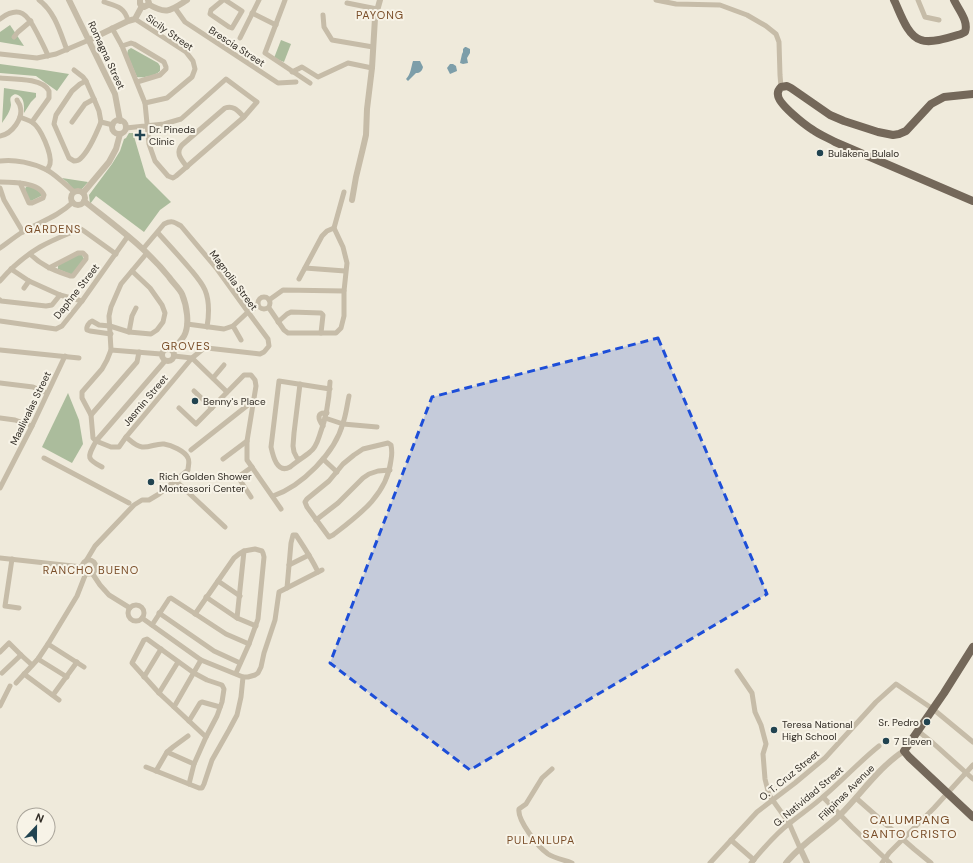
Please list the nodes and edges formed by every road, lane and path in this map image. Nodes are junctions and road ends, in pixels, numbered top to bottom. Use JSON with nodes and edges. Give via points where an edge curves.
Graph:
{"nodes":[{"id":1,"x":39,"y":0,"type":"edge"},
{"id":2,"x":69,"y":0,"type":"edge"},
{"id":3,"x":187,"y":0,"type":"edge"},
{"id":4,"x":224,"y":0,"type":"edge"},
{"id":5,"x":259,"y":0,"type":"edge"},
{"id":6,"x":286,"y":0,"type":"edge"},
{"id":7,"x":380,"y":0,"type":"edge"},
{"id":8,"x":656,"y":0,"type":"edge"},
{"id":9,"x":894,"y":0,"type":"edge"},
{"id":10,"x":918,"y":0,"type":"edge"},
{"id":11,"x":954,"y":0,"type":"edge"},
{"id":12,"x":104,"y":2,"type":"dead end"},
{"id":13,"x":145,"y":3,"type":"edge"},
{"id":14,"x":347,"y":3,"type":"dead end"},
{"id":15,"x":175,"y":8,"type":"junction"},
{"id":16,"x":377,"y":9,"type":"junction"},
{"id":17,"x":252,"y":13,"type":"junction"},
{"id":18,"x":323,"y":14,"type":"dead end"},
{"id":19,"x":0,"y":19,"type":"edge"},
{"id":20,"x":135,"y":19,"type":"junction"},
{"id":21,"x":939,"y":20,"type":"dead end"},
{"id":22,"x":31,"y":21,"type":"junction"},
{"id":23,"x":128,"y":21,"type":"junction"},
{"id":24,"x":276,"y":25,"type":"junction"},
{"id":25,"x":112,"y":28,"type":"junction"},
{"id":26,"x":14,"y":37,"type":"dead end"},
{"id":27,"x":240,"y":38,"type":"dead end"},
{"id":28,"x":89,"y":40,"type":"junction"},
{"id":29,"x":122,"y":46,"type":"junction"},
{"id":30,"x":372,"y":47,"type":"junction"},
{"id":31,"x":67,"y":50,"type":"junction"},
{"id":32,"x":0,"y":54,"type":"edge"},
{"id":33,"x":48,"y":56,"type":"junction"},
{"id":34,"x":372,"y":68,"type":"junction"},
{"id":35,"x":74,"y":70,"type":"dead end"},
{"id":36,"x":292,"y":72,"type":"junction"},
{"id":37,"x":0,"y":78,"type":"edge"},
{"id":38,"x":86,"y":81,"type":"junction"},
{"id":39,"x":137,"y":82,"type":"junction"},
{"id":40,"x":296,"y":82,"type":"dead end"},
{"id":41,"x":310,"y":83,"type":"dead end"},
{"id":42,"x":781,"y":87,"type":"junction"},
{"id":43,"x":973,"y":94,"type":"edge"},
{"id":44,"x":94,"y":99,"type":"junction"},
{"id":45,"x":17,"y":100,"type":"dead end"},
{"id":46,"x":145,"y":103,"type":"junction"},
{"id":47,"x":20,"y":117,"type":"junction"},
{"id":48,"x":244,"y":117,"type":"junction"},
{"id":49,"x":120,"y":121,"type":"junction"},
{"id":50,"x":32,"y":122,"type":"junction"},
{"id":51,"x":72,"y":122,"type":"dead end"},
{"id":52,"x":101,"y":122,"type":"junction"},
{"id":53,"x":113,"y":126,"type":"junction"},
{"id":54,"x":146,"y":126,"type":"junction"},
{"id":55,"x":126,"y":128,"type":"junction"},
{"id":56,"x":120,"y":134,"type":"junction"},
{"id":57,"x":0,"y":136,"type":"edge"},
{"id":58,"x":0,"y":161,"type":"edge"},
{"id":59,"x":187,"y":167,"type":"junction"},
{"id":60,"x":47,"y":170,"type":"junction"},
{"id":61,"x":0,"y":182,"type":"edge"},
{"id":62,"x":20,"y":183,"type":"junction"},
{"id":63,"x":0,"y":188,"type":"edge"},
{"id":64,"x":74,"y":192,"type":"junction"},
{"id":65,"x":83,"y":192,"type":"junction"},
{"id":66,"x":344,"y":192,"type":"dead end"},
{"id":67,"x":352,"y":200,"type":"dead end"},
{"id":68,"x":84,"y":201,"type":"junction"},
{"id":69,"x":973,"y":201,"type":"edge"},
{"id":70,"x":73,"y":202,"type":"junction"},
{"id":71,"x":334,"y":228,"type":"junction"},
{"id":72,"x":23,"y":232,"type":"junction"},
{"id":73,"x":158,"y":233,"type":"junction"},
{"id":74,"x":128,"y":236,"type":"junction"},
{"id":75,"x":0,"y":248,"type":"edge"},
{"id":76,"x":145,"y":251,"type":"junction"},
{"id":77,"x":30,"y":254,"type":"junction"},
{"id":78,"x":116,"y":254,"type":"junction"},
{"id":79,"x":49,"y":268,"type":"junction"},
{"id":80,"x":305,"y":268,"type":"junction"},
{"id":81,"x":12,"y":269,"type":"junction"},
{"id":82,"x":132,"y":271,"type":"junction"},
{"id":83,"x":345,"y":271,"type":"junction"},
{"id":84,"x":299,"y":279,"type":"dead end"},
{"id":85,"x":0,"y":281,"type":"edge"},
{"id":86,"x":30,"y":281,"type":"junction"},
{"id":87,"x":24,"y":288,"type":"dead end"},
{"id":88,"x":344,"y":291,"type":"junction"},
{"id":89,"x":60,"y":295,"type":"junction"},
{"id":90,"x":0,"y":300,"type":"edge"},
{"id":91,"x":269,"y":300,"type":"junction"},
{"id":92,"x":82,"y":301,"type":"junction"},
{"id":93,"x":258,"y":306,"type":"junction"},
{"id":94,"x":136,"y":308,"type":"dead end"},
{"id":95,"x":269,"y":308,"type":"junction"},
{"id":96,"x":248,"y":312,"type":"junction"},
{"id":97,"x":0,"y":321,"type":"edge"},
{"id":98,"x":278,"y":322,"type":"junction"},
{"id":99,"x":187,"y":324,"type":"junction"},
{"id":100,"x":110,"y":326,"type":"junction"},
{"id":101,"x":233,"y":326,"type":"junction"},
{"id":102,"x":207,"y":327,"type":"junction"},
{"id":103,"x":129,"y":332,"type":"junction"},
{"id":104,"x":321,"y":333,"type":"junction"},
{"id":105,"x":111,"y":334,"type":"junction"},
{"id":106,"x":241,"y":340,"type":"dead end"},
{"id":107,"x":207,"y":348,"type":"joint"},
{"id":108,"x":0,"y":350,"type":"edge"},
{"id":109,"x":111,"y":350,"type":"junction"},
{"id":110,"x":139,"y":352,"type":"junction"},
{"id":111,"x":173,"y":353,"type":"junction"},
{"id":112,"x":161,"y":354,"type":"junction"},
{"id":113,"x":65,"y":356,"type":"junction"},
{"id":114,"x":79,"y":358,"type":"dead end"},
{"id":115,"x":192,"y":358,"type":"junction"},
{"id":116,"x":165,"y":361,"type":"junction"},
{"id":117,"x":224,"y":365,"type":"dead end"},
{"id":118,"x":213,"y":378,"type":"junction"},
{"id":119,"x":330,"y":382,"type":"dead end"},
{"id":120,"x":0,"y":383,"type":"edge"},
{"id":121,"x":300,"y":384,"type":"junction"},
{"id":122,"x":330,"y":389,"type":"junction"},
{"id":123,"x":194,"y":391,"type":"dead end"},
{"id":124,"x":227,"y":392,"type":"junction"},
{"id":125,"x":47,"y":393,"type":"junction"},
{"id":126,"x":349,"y":396,"type":"dead end"},
{"id":127,"x":253,"y":401,"type":"junction"},
{"id":128,"x":179,"y":408,"type":"dead end"},
{"id":129,"x":212,"y":408,"type":"junction"},
{"id":130,"x":91,"y":415,"type":"junction"},
{"id":131,"x":326,"y":415,"type":"junction"},
{"id":132,"x":0,"y":418,"type":"edge"},
{"id":133,"x":343,"y":424,"type":"junction"},
{"id":134,"x":32,"y":426,"type":"junction"},
{"id":135,"x":377,"y":427,"type":"dead end"},
{"id":136,"x":126,"y":437,"type":"junction"},
{"id":137,"x":96,"y":441,"type":"junction"},
{"id":138,"x":248,"y":441,"type":"junction"},
{"id":139,"x":191,"y":450,"type":"dead end"},
{"id":140,"x":44,"y":458,"type":"dead end"},
{"id":141,"x":223,"y":458,"type":"dead end"},
{"id":142,"x":300,"y":459,"type":"junction"},
{"id":143,"x":323,"y":460,"type":"junction"},
{"id":144,"x":102,"y":467,"type":"dead end"},
{"id":145,"x":252,"y":467,"type":"junction"},
{"id":146,"x":390,"y":470,"type":"junction"},
{"id":147,"x":336,"y":472,"type":"junction"},
{"id":148,"x":176,"y":481,"type":"junction"},
{"id":149,"x":0,"y":488,"type":"edge"},
{"id":150,"x":273,"y":496,"type":"junction"},
{"id":151,"x":251,"y":497,"type":"dead end"},
{"id":152,"x":129,"y":503,"type":"dead end"},
{"id":153,"x":282,"y":509,"type":"dead end"},
{"id":154,"x":316,"y":520,"type":"junction"},
{"id":155,"x":225,"y":527,"type":"dead end"},
{"id":156,"x":244,"y":550,"type":"junction"},
{"id":157,"x":309,"y":555,"type":"junction"},
{"id":158,"x":0,"y":558,"type":"edge"},
{"id":159,"x":12,"y":559,"type":"junction"},
{"id":160,"x":86,"y":561,"type":"junction"},
{"id":161,"x":289,"y":565,"type":"junction"},
{"id":162,"x":82,"y":566,"type":"junction"},
{"id":163,"x":89,"y":573,"type":"junction"},
{"id":164,"x":218,"y":581,"type":"junction"},
{"id":165,"x":287,"y":588,"type":"junction"},
{"id":166,"x":240,"y":596,"type":"junction"},
{"id":167,"x":206,"y":597,"type":"junction"},
{"id":168,"x":19,"y":608,"type":"dead end"},
{"id":169,"x":130,"y":608,"type":"junction"},
{"id":170,"x":159,"y":613,"type":"junction"},
{"id":171,"x":195,"y":614,"type":"junction"},
{"id":172,"x":142,"y":618,"type":"junction"},
{"id":173,"x":237,"y":618,"type":"junction"},
{"id":174,"x":152,"y":625,"type":"junction"},
{"id":175,"x":256,"y":626,"type":"junction"},
{"id":176,"x":48,"y":644,"type":"junction"},
{"id":177,"x":249,"y":644,"type":"junction"},
{"id":178,"x":973,"y":647,"type":"edge"},
{"id":179,"x":161,"y":649,"type":"junction"},
{"id":180,"x":0,"y":652,"type":"edge"},
{"id":181,"x":21,"y":655,"type":"junction"},
{"id":182,"x":38,"y":659,"type":"junction"},
{"id":183,"x":202,"y":660,"type":"junction"},
{"id":184,"x":77,"y":662,"type":"junction"},
{"id":185,"x":178,"y":662,"type":"junction"},
{"id":186,"x":240,"y":663,"type":"junction"},
{"id":187,"x":32,"y":665,"type":"junction"},
{"id":188,"x":84,"y":667,"type":"dead end"},
{"id":189,"x":737,"y":671,"type":"dead end"},
{"id":190,"x":2,"y":673,"type":"dead end"},
{"id":191,"x":194,"y":673,"type":"junction"},
{"id":192,"x":236,"y":673,"type":"junction"},
{"id":193,"x":24,"y":674,"type":"junction"},
{"id":194,"x":66,"y":676,"type":"junction"},
{"id":195,"x":144,"y":677,"type":"junction"},
{"id":196,"x":243,"y":677,"type":"junction"},
{"id":197,"x":16,"y":683,"type":"dead end"},
{"id":198,"x":10,"y":686,"type":"dead end"},
{"id":199,"x":0,"y":691,"type":"edge"},
{"id":200,"x":159,"y":693,"type":"junction"},
{"id":201,"x":6,"y":694,"type":"junction"},
{"id":202,"x":53,"y":695,"type":"junction"},
{"id":203,"x":59,"y":700,"type":"dead end"},
{"id":204,"x":0,"y":706,"type":"edge"},
{"id":205,"x":174,"y":707,"type":"junction"},
{"id":206,"x":220,"y":707,"type":"junction"},
{"id":207,"x":934,"y":709,"type":"junction"},
{"id":208,"x":189,"y":721,"type":"junction"},
{"id":209,"x":918,"y":731,"type":"junction"},
{"id":210,"x":188,"y":736,"type":"dead end"},
{"id":211,"x":206,"y":737,"type":"junction"},
{"id":212,"x":973,"y":742,"type":"edge"},
{"id":213,"x":879,"y":746,"type":"dead end"},
{"id":214,"x":904,"y":751,"type":"junction"},
{"id":215,"x":167,"y":752,"type":"junction"},
{"id":216,"x":194,"y":764,"type":"junction"},
{"id":217,"x":973,"y":764,"type":"edge"},
{"id":218,"x":146,"y":767,"type":"dead end"},
{"id":219,"x":552,"y":770,"type":"dead end"},
{"id":220,"x":156,"y":771,"type":"junction"},
{"id":221,"x":966,"y":772,"type":"junction"},
{"id":222,"x":973,"y":779,"type":"edge"},
{"id":223,"x":189,"y":784,"type":"junction"},
{"id":224,"x":947,"y":794,"type":"junction"},
{"id":225,"x":823,"y":797,"type":"junction"},
{"id":226,"x":856,"y":798,"type":"junction"},
{"id":227,"x":773,"y":800,"type":"junction"},
{"id":228,"x":840,"y":815,"type":"junction"},
{"id":229,"x":973,"y":817,"type":"edge"},
{"id":230,"x":789,"y":823,"type":"junction"},
{"id":231,"x":903,"y":839,"type":"junction"},
{"id":232,"x":731,"y":840,"type":"junction"},
{"id":233,"x":800,"y":848,"type":"junction"},
{"id":234,"x":753,"y":861,"type":"edge"},
{"id":235,"x":883,"y":861,"type":"edge"},
{"id":236,"x":572,"y":863,"type":"edge"},
{"id":237,"x":710,"y":863,"type":"edge"},
{"id":238,"x":786,"y":863,"type":"edge"},
{"id":239,"x":807,"y":863,"type":"edge"},
{"id":240,"x":890,"y":863,"type":"edge"},
{"id":241,"x":932,"y":863,"type":"edge"}],
"edges":[{"from":1,"to":31,"type":"street","via":[[53,16]]},
{"from":2,"to":28,"type":"street","name":"Romagna Street"},
{"from":3,"to":15,"type":"street"},
{"from":4,"to":4,"type":"street","via":[[210,12],[232,28],[242,11]]},
{"from":5,"to":17,"type":"street"},
{"from":6,"to":24,"type":"street"},
{"from":7,"to":16,"type":"street"},
{"from":8,"to":42,"type":"street","via":[[676,4],[720,5],[747,15],[766,26],[776,34],[779,42]]},
{"from":9,"to":11,"type":"main road","via":[[912,34],[928,41],[965,32],[964,20]]},
{"from":10,"to":21,"type":"street","via":[[925,17]]},
{"from":12,"to":23,"type":"street","via":[[122,9]]},
{"from":13,"to":15,"type":"street","via":[[161,11]]},
{"from":13,"to":20,"type":"street"},
{"from":14,"to":16,"type":"street"},
{"from":15,"to":40,"type":"street","name":"Brescia Street","via":[[185,22],[278,83]]},
{"from":16,"to":30,"type":"street"},
{"from":17,"to":24,"type":"street"},
{"from":17,"to":27,"type":"street"},
{"from":18,"to":30,"type":"street","via":[[324,27],[332,40]]},
{"from":19,"to":22,"type":"street","via":[[6,14],[20,12]]},
{"from":20,"to":23,"type":"street"},
{"from":20,"to":46,"type":"street","name":"Sicily Street","via":[[186,52],[195,69],[192,77],[167,98]]},
{"from":22,"to":26,"type":"street"},
{"from":22,"to":33,"type":"street"},
{"from":23,"to":25,"type":"street"},
{"from":24,"to":36,"type":"street","via":[[265,53]]},
{"from":25,"to":28,"type":"street"},
{"from":25,"to":29,"type":"street"},
{"from":28,"to":31,"type":"street"},
{"from":28,"to":49,"type":"street","name":"Romagna Street","via":[[115,94]]},
{"from":29,"to":39,"type":"street"},
{"from":29,"to":39,"type":"street","via":[[135,44],[165,64],[166,69],[160,75]]},
{"from":30,"to":34,"type":"street"},
{"from":31,"to":33,"type":"street"},
{"from":32,"to":33,"type":"street","via":[[37,58]]},
{"from":34,"to":36,"type":"street","via":[[348,63],[318,77],[302,67]]},
{"from":34,"to":67,"type":"street","via":[[366,135]]},
{"from":35,"to":38,"type":"street"},
{"from":36,"to":41,"type":"street"},
{"from":37,"to":50,"type":"street","via":[[34,81],[49,92],[50,98]]},
{"from":38,"to":44,"type":"street"},
{"from":38,"to":52,"type":"street","via":[[72,91],[56,115],[54,124],[69,158],[74,161],[80,160]]},
{"from":39,"to":46,"type":"street"},
{"from":42,"to":43,"type":"main road","via":[[791,88],[844,121],[893,135],[906,131],[939,99]]},
{"from":42,"to":69,"type":"main road","via":[[778,91],[781,102],[814,132]]},
{"from":44,"to":51,"type":"street","via":[[85,104]]},
{"from":44,"to":52,"type":"street"},
{"from":45,"to":47,"type":"street","via":[[20,105]]},
{"from":46,"to":54,"type":"street"},
{"from":47,"to":50,"type":"street"},
{"from":47,"to":57,"type":"street","via":[[9,133]]},
{"from":48,"to":54,"type":"street","via":[[257,102],[226,79],[181,119]]},
{"from":48,"to":59,"type":"street"},
{"from":48,"to":59,"type":"street","via":[[235,108],[225,108],[182,145],[178,150],[179,155]]},
{"from":49,"to":53,"type":"street","via":[[115,122]]},
{"from":49,"to":55,"type":"street"},
{"from":50,"to":60,"type":"street","via":[[46,144],[50,164]]},
{"from":52,"to":53,"type":"street"},
{"from":53,"to":56,"type":"street","via":[[114,132]]},
{"from":54,"to":55,"type":"street"},
{"from":54,"to":59,"type":"street","via":[[155,161],[166,174],[175,178]]},
{"from":55,"to":56,"type":"street","via":[[125,132]]},
{"from":56,"to":65,"type":"street","via":[[109,162]]},
{"from":58,"to":60,"type":"street","via":[[28,163]]},
{"from":60,"to":64,"type":"street"},
{"from":61,"to":62,"type":"street"},
{"from":62,"to":62,"type":"street","via":[[43,192],[43,198],[29,203]]},
{"from":63,"to":72,"type":"street","via":[[4,200]]},
{"from":64,"to":65,"type":"street"},
{"from":64,"to":70,"type":"street","via":[[71,197]]},
{"from":65,"to":68,"type":"street","via":[[86,197]]},
{"from":66,"to":71,"type":"street"},
{"from":68,"to":70,"type":"street","via":[[79,205]]},
{"from":68,"to":74,"type":"street"},
{"from":70,"to":72,"type":"street","via":[[59,213]]},
{"from":71,"to":80,"type":"street","via":[[322,236]]},
{"from":71,"to":83,"type":"street","via":[[343,247],[347,263]]},
{"from":72,"to":75,"type":"street"},
{"from":73,"to":76,"type":"street"},
{"from":73,"to":96,"type":"street","name":"Magnolia Street","via":[[164,224],[169,222],[181,226]]},
{"from":73,"to":102,"type":"street","via":[[174,249],[205,290],[209,313]]},
{"from":74,"to":76,"type":"street"},
{"from":74,"to":78,"type":"street","name":"Daphne Street"},
{"from":76,"to":82,"type":"street"},
{"from":76,"to":99,"type":"street","via":[[181,293],[187,313]]},
{"from":77,"to":78,"type":"street","via":[[48,243],[80,230]]},
{"from":77,"to":79,"type":"street"},
{"from":77,"to":81,"type":"street"},
{"from":78,"to":92,"type":"street","name":"Daphne Street"},
{"from":79,"to":79,"type":"street","via":[[73,276],[86,256],[78,253]]},
{"from":80,"to":83,"type":"street"},
{"from":80,"to":84,"type":"street"},
{"from":81,"to":85,"type":"street"},
{"from":81,"to":86,"type":"street"},
{"from":82,"to":100,"type":"street","via":[[121,284],[111,307]]},
{"from":82,"to":103,"type":"street","via":[[150,288],[165,313],[158,330],[151,334]]},
{"from":83,"to":88,"type":"street"},
{"from":86,"to":87,"type":"street"},
{"from":86,"to":89,"type":"street"},
{"from":88,"to":91,"type":"street","via":[[283,290]]},
{"from":88,"to":104,"type":"street","via":[[342,328],[336,333]]},
{"from":89,"to":90,"type":"street","via":[[52,305],[46,306]]},
{"from":89,"to":92,"type":"street"},
{"from":91,"to":93,"type":"street","via":[[266,297],[261,298]]},
{"from":91,"to":95,"type":"street"},
{"from":92,"to":97,"type":"street","name":"Daphne Street","via":[[62,326],[56,328]]},
{"from":93,"to":95,"type":"street","via":[[263,310]]},
{"from":93,"to":96,"type":"street"},
{"from":94,"to":103,"type":"street"},
{"from":95,"to":98,"type":"street"},
{"from":96,"to":101,"type":"street"},
{"from":96,"to":107,"type":"street","name":"Magnolia Street","via":[[268,338],[270,346],[264,352],[260,354]]},
{"from":98,"to":104,"type":"street","via":[[288,332]]},
{"from":98,"to":104,"type":"street","via":[[291,312],[321,313]]},
{"from":99,"to":102,"type":"street"},
{"from":99,"to":111,"type":"street","via":[[184,336]]},
{"from":100,"to":103,"type":"street"},
{"from":100,"to":105,"type":"street"},
{"from":100,"to":105,"type":"street","via":[[92,321],[86,329]]},
{"from":101,"to":102,"type":"street","via":[[224,329]]},
{"from":101,"to":106,"type":"street"},
{"from":105,"to":109,"type":"street"},
{"from":107,"to":115,"type":"street","name":"Jasmin Street"},
{"from":108,"to":113,"type":"street"},
{"from":109,"to":110,"type":"street"},
{"from":109,"to":130,"type":"street","via":[[102,369],[82,392],[82,398]]},
{"from":110,"to":112,"type":"street"},
{"from":110,"to":130,"type":"street","via":[[137,362]]},
{"from":111,"to":112,"type":"street","via":[[165,349]]},
{"from":111,"to":115,"type":"street"},
{"from":111,"to":116,"type":"street","via":[[170,362]]},
{"from":112,"to":116,"type":"street"},
{"from":113,"to":114,"type":"street"},
{"from":113,"to":125,"type":"street","name":"Maaliwalas Street"},
{"from":115,"to":118,"type":"street"},
{"from":115,"to":136,"type":"street","name":"Jasmin Street"},
{"from":116,"to":137,"type":"street"},
{"from":117,"to":118,"type":"street"},
{"from":118,"to":124,"type":"street"},
{"from":119,"to":122,"type":"street"},
{"from":120,"to":125,"type":"street","via":[[34,387]]},
{"from":121,"to":122,"type":"street"},
{"from":121,"to":142,"type":"street","via":[[293,446]]},
{"from":121,"to":142,"type":"street","via":[[279,381],[271,447],[273,456],[281,468],[286,468]]},
{"from":122,"to":131,"type":"street"},
{"from":123,"to":129,"type":"street"},
{"from":124,"to":127,"type":"street","via":[[244,375],[251,376],[256,386]]},
{"from":124,"to":129,"type":"street"},
{"from":125,"to":134,"type":"street","name":"Maaliwalas Street"},
{"from":126,"to":133,"type":"street"},
{"from":127,"to":138,"type":"street"},
{"from":127,"to":139,"type":"street"},
{"from":128,"to":129,"type":"street","via":[[196,424]]},
{"from":130,"to":137,"type":"street","via":[[93,438]]},
{"from":131,"to":133,"type":"street"},
{"from":131,"to":142,"type":"street","via":[[316,446]]},
{"from":132,"to":134,"type":"street"},
{"from":133,"to":135,"type":"street"},
{"from":133,"to":143,"type":"street"},
{"from":134,"to":149,"type":"street","name":"Maaliwalas Street"},
{"from":136,"to":137,"type":"street","name":"Jasmin Street","via":[[120,447],[110,447]]},
{"from":136,"to":148,"type":"street","via":[[133,444],[143,447],[164,444],[174,446],[185,454],[188,458],[188,470]]},
{"from":137,"to":144,"type":"street","via":[[90,458]]},
{"from":138,"to":141,"type":"street"},
{"from":138,"to":145,"type":"street","via":[[247,460]]},
{"from":140,"to":152,"type":"street"},
{"from":143,"to":147,"type":"street"},
{"from":143,"to":150,"type":"street","via":[[292,486]]},
{"from":145,"to":150,"type":"street"},
{"from":145,"to":151,"type":"street","via":[[238,477]]},
{"from":146,"to":147,"type":"street","via":[[392,450],[388,443],[354,455]]},
{"from":146,"to":154,"type":"street","via":[[369,474]]},
{"from":146,"to":154,"type":"street","via":[[377,496],[357,517],[333,535],[329,537]]},
{"from":147,"to":154,"type":"street","via":[[305,502]]},
{"from":148,"to":155,"type":"street"},
{"from":148,"to":160,"type":"street","via":[[149,500],[142,500],[134,505],[95,546]]},
{"from":150,"to":153,"type":"street"},
{"from":156,"to":164,"type":"street","via":[[234,558]]},
{"from":156,"to":166,"type":"street"},
{"from":156,"to":175,"type":"street","via":[[262,551],[264,557]]},
{"from":157,"to":161,"type":"street"},
{"from":157,"to":161,"type":"street","via":[[296,535],[293,535]]},
{"from":157,"to":165,"type":"street","via":[[320,571]]},
{"from":158,"to":159,"type":"street"},
{"from":159,"to":162,"type":"street"},
{"from":159,"to":168,"type":"street","via":[[6,606]]},
{"from":160,"to":162,"type":"street"},
{"from":160,"to":163,"type":"street","via":[[96,564],[96,570]]},
{"from":161,"to":165,"type":"street"},
{"from":162,"to":163,"type":"street","via":[[83,570]]},
{"from":163,"to":169,"type":"street","via":[[109,595]]},
{"from":163,"to":176,"type":"street"},
{"from":164,"to":166,"type":"street"},
{"from":164,"to":167,"type":"street"},
{"from":165,"to":196,"type":"street","via":[[279,592],[275,620],[261,668],[255,675]]},
{"from":166,"to":173,"type":"street"},
{"from":167,"to":171,"type":"street"},
{"from":167,"to":173,"type":"street"},
{"from":169,"to":172,"type":"street","via":[[140,606],[144,613]]},
{"from":169,"to":172,"type":"street","via":[[130,618],[134,621]]},
{"from":170,"to":171,"type":"street","via":[[171,598]]},
{"from":170,"to":174,"type":"street"},
{"from":170,"to":186,"type":"street","via":[[214,651]]},
{"from":171,"to":177,"type":"street","via":[[226,634]]},
{"from":172,"to":174,"type":"street"},
{"from":173,"to":175,"type":"street"},
{"from":174,"to":183,"type":"street"},
{"from":175,"to":177,"type":"street"},
{"from":176,"to":182,"type":"street"},
{"from":176,"to":184,"type":"street"},
{"from":177,"to":186,"type":"street"},
{"from":178,"to":207,"type":"main road"},
{"from":179,"to":185,"type":"street"},
{"from":179,"to":195,"type":"street"},
{"from":179,"to":195,"type":"street","via":[[147,639],[144,640],[132,663]]},
{"from":180,"to":181,"type":"street","via":[[9,643]]},
{"from":181,"to":187,"type":"street"},
{"from":181,"to":190,"type":"street"},
{"from":182,"to":187,"type":"street"},
{"from":182,"to":194,"type":"street"},
{"from":183,"to":191,"type":"street"},
{"from":183,"to":192,"type":"street"},
{"from":184,"to":188,"type":"street"},
{"from":184,"to":194,"type":"street"},
{"from":185,"to":191,"type":"street"},
{"from":185,"to":200,"type":"street"},
{"from":186,"to":192,"type":"street"},
{"from":187,"to":193,"type":"street"},
{"from":189,"to":227,"type":"street","via":[[754,696],[766,744],[763,754],[765,779]]},
{"from":191,"to":205,"type":"street"},
{"from":191,"to":206,"type":"street","via":[[222,686],[224,689]]},
{"from":192,"to":196,"type":"street"},
{"from":193,"to":197,"type":"street"},
{"from":193,"to":202,"type":"street"},
{"from":194,"to":202,"type":"street"},
{"from":195,"to":200,"type":"street"},
{"from":196,"to":223,"type":"street","via":[[237,714],[212,760],[202,788]]},
{"from":198,"to":201,"type":"street"},
{"from":199,"to":201,"type":"street"},
{"from":200,"to":205,"type":"street"},
{"from":201,"to":204,"type":"street"},
{"from":202,"to":203,"type":"street"},
{"from":205,"to":208,"type":"street"},
{"from":206,"to":208,"type":"street","via":[[202,702]]},
{"from":206,"to":211,"type":"street"},
{"from":207,"to":209,"type":"main road"},
{"from":207,"to":212,"type":"street"},
{"from":207,"to":227,"type":"street","name":"O. T. Cruz Street","via":[[896,684],[825,758]]},
{"from":208,"to":211,"type":"street"},
{"from":209,"to":214,"type":"main road"},
{"from":209,"to":221,"type":"street"},
{"from":210,"to":215,"type":"street"},
{"from":211,"to":216,"type":"street"},
{"from":213,"to":225,"type":"street","name":"G. Natividad Street"},
{"from":214,"to":224,"type":"main road"},
{"from":214,"to":226,"type":"street","name":"Filipinas Avenue"},
{"from":215,"to":216,"type":"street"},
{"from":215,"to":220,"type":"street"},
{"from":216,"to":223,"type":"street"},
{"from":217,"to":221,"type":"street"},
{"from":218,"to":220,"type":"street"},
{"from":219,"to":236,"type":"street","via":[[542,778],[526,804],[519,809],[519,814],[541,848],[549,855]]},
{"from":220,"to":223,"type":"street"},
{"from":221,"to":222,"type":"street"},
{"from":221,"to":224,"type":"street"},
{"from":224,"to":229,"type":"main road"},
{"from":224,"to":231,"type":"street"},
{"from":225,"to":228,"type":"street"},
{"from":225,"to":230,"type":"street","name":"G. Natividad Street"},
{"from":226,"to":228,"type":"street","name":"Filipinas Avenue"},
{"from":226,"to":231,"type":"street"},
{"from":227,"to":230,"type":"street"},
{"from":227,"to":232,"type":"street","name":"O. T. Cruz Street","via":[[757,812]]},
{"from":228,"to":233,"type":"street","name":"Filipinas Avenue"},
{"from":228,"to":235,"type":"street"},
{"from":230,"to":233,"type":"street"},
{"from":230,"to":234,"type":"street","name":"G. Natividad Street"},
{"from":231,"to":235,"type":"street"},
{"from":231,"to":241,"type":"street"},
{"from":232,"to":234,"type":"street"},
{"from":232,"to":237,"type":"street","name":"O. T. Cruz Street"},
{"from":233,"to":238,"type":"street","name":"Filipinas Avenue"},
{"from":233,"to":239,"type":"street"},
{"from":235,"to":240,"type":"street"}]}
